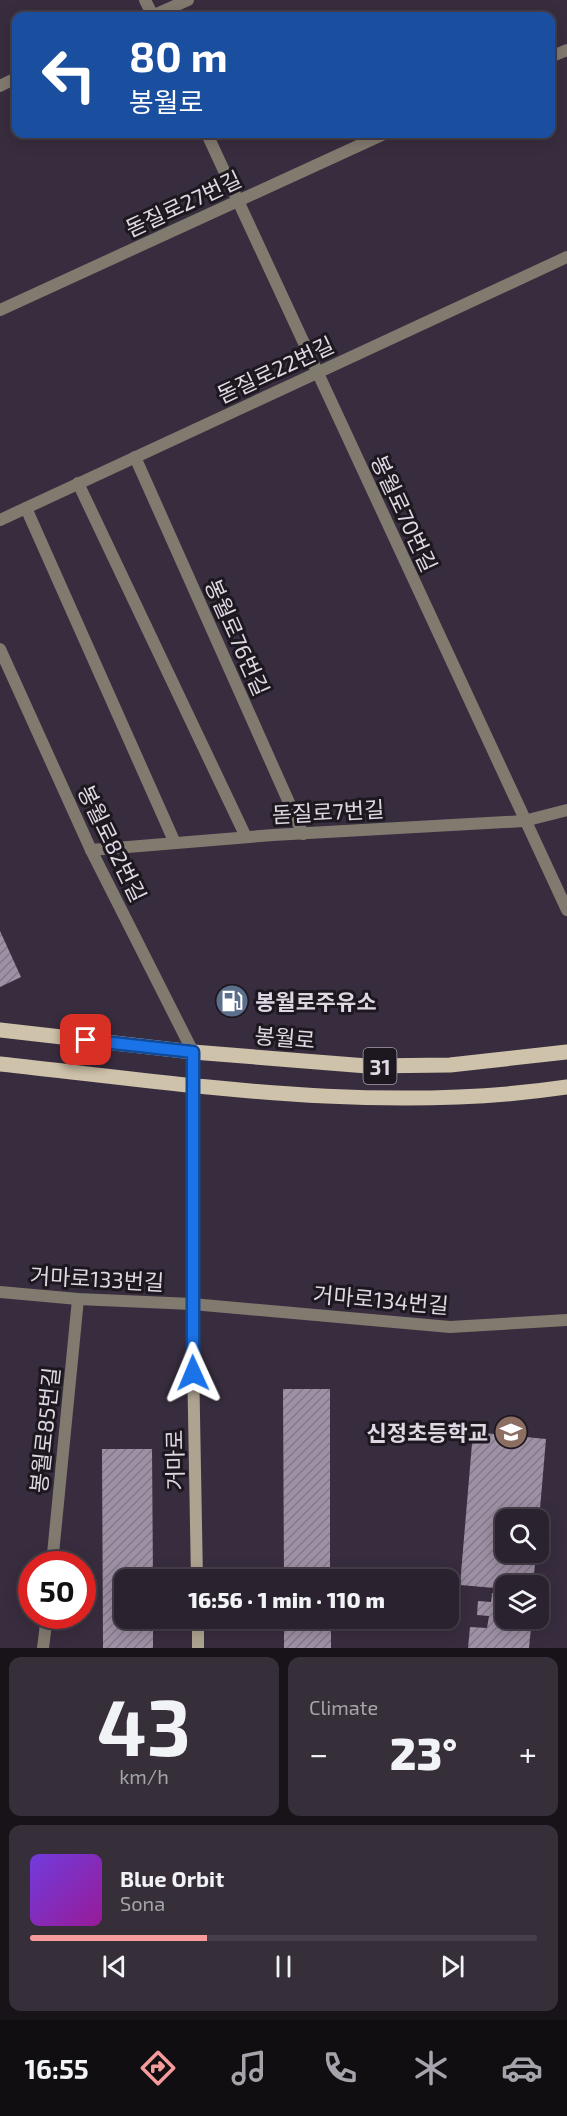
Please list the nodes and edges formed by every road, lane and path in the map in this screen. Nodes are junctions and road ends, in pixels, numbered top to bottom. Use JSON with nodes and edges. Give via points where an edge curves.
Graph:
{"nodes":[{"id":1,"x":188,"y":0,"type":"edge"},
{"id":2,"x":161,"y":12,"type":"edge"},
{"id":3,"x":209,"y":138,"type":"edge"},
{"id":4,"x":375,"y":138,"type":"edge"},
{"id":5,"x":238,"y":201,"type":"junction"},
{"id":6,"x":567,"y":257,"type":"edge"},
{"id":7,"x":0,"y":310,"type":"edge"},
{"id":8,"x":317,"y":373,"type":"junction"},
{"id":9,"x":135,"y":457,"type":"junction"},
{"id":10,"x":78,"y":483,"type":"junction"},
{"id":11,"x":26,"y":508,"type":"junction"},
{"id":12,"x":0,"y":520,"type":"edge"},
{"id":13,"x":0,"y":649,"type":"edge"},
{"id":14,"x":567,"y":810,"type":"edge"},
{"id":15,"x":524,"y":821,"type":"junction"},
{"id":16,"x":303,"y":834,"type":"junction"},
{"id":17,"x":246,"y":837,"type":"junction"},
{"id":18,"x":175,"y":843,"type":"junction"},
{"id":19,"x":91,"y":850,"type":"junction"},
{"id":20,"x":567,"y":910,"type":"edge"},
{"id":21,"x":0,"y":1030,"type":"edge"},
{"id":22,"x":193,"y":1052,"type":"junction"},
{"id":23,"x":567,"y":1052,"type":"edge"},
{"id":24,"x":0,"y":1064,"type":"edge"},
{"id":25,"x":192,"y":1085,"type":"junction"},
{"id":26,"x":567,"y":1088,"type":"edge"},
{"id":27,"x":0,"y":1293,"type":"edge"},
{"id":28,"x":78,"y":1299,"type":"junction"},
{"id":29,"x":192,"y":1304,"type":"junction"},
{"id":30,"x":567,"y":1320,"type":"edge"},
{"id":31,"x":53,"y":1551,"type":"edge"},
{"id":32,"x":197,"y":1569,"type":"edge"},
{"id":33,"x":45,"y":1629,"type":"edge"},
{"id":34,"x":198,"y":1629,"type":"edge"},
{"id":35,"x":43,"y":1648,"type":"edge"},
{"id":36,"x":198,"y":1648,"type":"edge"}],
"edges":[{"from":1,"to":2,"type":"street"},
{"from":3,"to":5,"type":"street","name":"봉월로70번길"},
{"from":4,"to":5,"type":"street","name":"돋질로27번길"},
{"from":5,"to":7,"type":"street","name":"돋질로27번길"},
{"from":5,"to":8,"type":"street","name":"봉월로70번길"},
{"from":6,"to":8,"type":"street","name":"돋질로22번길"},
{"from":8,"to":9,"type":"street","name":"돋질로22번길"},
{"from":8,"to":15,"type":"street","name":"봉월로70번길"},
{"from":9,"to":10,"type":"street","name":"돋질로22번길"},
{"from":9,"to":16,"type":"street","name":"봉월로76번길"},
{"from":10,"to":11,"type":"street","name":"돋질로22번길"},
{"from":10,"to":17,"type":"street"},
{"from":11,"to":12,"type":"street","name":"돋질로22번길"},
{"from":11,"to":18,"type":"street"},
{"from":13,"to":19,"type":"street","name":"봉월로82번길"},
{"from":14,"to":15,"type":"street","name":"돋질로7번길"},
{"from":15,"to":16,"type":"street","name":"돋질로7번길"},
{"from":15,"to":20,"type":"street","name":"봉월로70번길"},
{"from":16,"to":17,"type":"street","name":"돋질로7번길"},
{"from":17,"to":18,"type":"street","name":"돋질로7번길"},
{"from":18,"to":19,"type":"street","name":"돋질로7번길"},
{"from":19,"to":22,"type":"street","name":"봉월로82번길"},
{"from":21,"to":22,"type":"main road","name":"봉월로","number":"31"},
{"from":22,"to":23,"type":"main road","name":"봉월로","number":"31","via":[[367,1066],[450,1065]]},
{"from":22,"to":25,"type":"main road","name":"거마로"},
{"from":24,"to":25,"type":"main road"},
{"from":25,"to":26,"type":"main road","via":[[332,1097],[449,1097]]},
{"from":25,"to":29,"type":"main road","name":"거마로"},
{"from":27,"to":28,"type":"street","name":"거마로133번길"},
{"from":28,"to":29,"type":"street","name":"거마로133번길"},
{"from":28,"to":31,"type":"street","name":"봉월로85번길"},
{"from":29,"to":30,"type":"street","name":"거마로134번길","via":[[450,1327]]},
{"from":29,"to":32,"type":"main road","name":"거마로"},
{"from":33,"to":35,"type":"street"},
{"from":34,"to":36,"type":"main road"}]}
